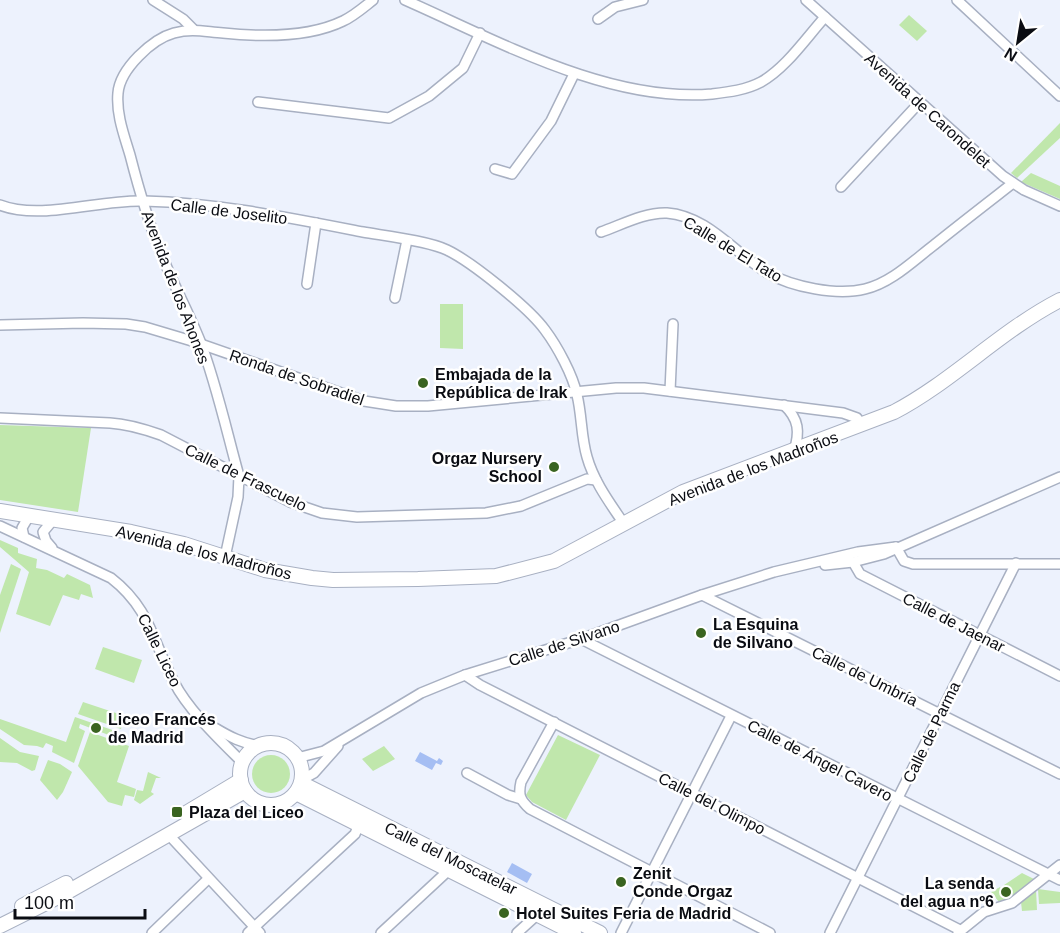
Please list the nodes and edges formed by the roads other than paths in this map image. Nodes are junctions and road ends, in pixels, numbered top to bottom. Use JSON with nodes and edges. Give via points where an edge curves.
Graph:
{"nodes":[{"id":1,"x":153,"y":0,"type":"edge"},
{"id":2,"x":373,"y":0,"type":"edge"},
{"id":3,"x":405,"y":0,"type":"edge"},
{"id":4,"x":643,"y":0,"type":"edge"},
{"id":5,"x":806,"y":0,"type":"edge"},
{"id":6,"x":957,"y":0,"type":"edge"},
{"id":7,"x":825,"y":17,"type":"junction"},
{"id":8,"x":598,"y":19,"type":"dead end"},
{"id":9,"x":193,"y":29,"type":"junction"},
{"id":10,"x":480,"y":33,"type":"junction"},
{"id":11,"x":574,"y":74,"type":"junction"},
{"id":12,"x":1060,"y":96,"type":"edge"},
{"id":13,"x":258,"y":102,"type":"dead end"},
{"id":14,"x":920,"y":102,"type":"junction"},
{"id":15,"x":495,"y":169,"type":"dead end"},
{"id":16,"x":1013,"y":183,"type":"junction"},
{"id":17,"x":841,"y":187,"type":"dead end"},
{"id":18,"x":142,"y":200,"type":"junction"},
{"id":19,"x":0,"y":206,"type":"edge"},
{"id":20,"x":1060,"y":206,"type":"edge"},
{"id":21,"x":316,"y":223,"type":"junction"},
{"id":22,"x":602,"y":232,"type":"dead end"},
{"id":23,"x":407,"y":240,"type":"junction"},
{"id":24,"x":307,"y":284,"type":"dead end"},
{"id":25,"x":395,"y":298,"type":"dead end"},
{"id":26,"x":1060,"y":300,"type":"edge"},
{"id":27,"x":673,"y":324,"type":"dead end"},
{"id":28,"x":0,"y":325,"type":"edge"},
{"id":29,"x":201,"y":344,"type":"junction"},
{"id":30,"x":670,"y":391,"type":"junction"},
{"id":31,"x":577,"y":392,"type":"junction"},
{"id":32,"x":784,"y":405,"type":"junction"},
{"id":33,"x":0,"y":418,"type":"edge"},
{"id":34,"x":862,"y":425,"type":"junction"},
{"id":35,"x":794,"y":451,"type":"junction"},
{"id":36,"x":239,"y":476,"type":"junction"},
{"id":37,"x":1060,"y":477,"type":"edge"},
{"id":38,"x":596,"y":480,"type":"junction"},
{"id":39,"x":0,"y":511,"type":"edge"},
{"id":40,"x":29,"y":516,"type":"junction"},
{"id":41,"x":53,"y":520,"type":"junction"},
{"id":42,"x":624,"y":524,"type":"junction"},
{"id":43,"x":0,"y":526,"type":"edge"},
{"id":44,"x":24,"y":537,"type":"junction"},
{"id":45,"x":896,"y":547,"type":"junction"},
{"id":46,"x":54,"y":550,"type":"junction"},
{"id":47,"x":858,"y":552,"type":"junction"},
{"id":48,"x":225,"y":557,"type":"junction"},
{"id":49,"x":853,"y":562,"type":"junction"},
{"id":50,"x":1016,"y":563,"type":"junction"},
{"id":51,"x":1060,"y":564,"type":"edge"},
{"id":52,"x":795,"y":568,"type":"junction"},
{"id":53,"x":702,"y":595,"type":"junction"},
{"id":54,"x":979,"y":636,"type":"junction"},
{"id":55,"x":581,"y":639,"type":"junction"},
{"id":56,"x":465,"y":675,"type":"junction"},
{"id":57,"x":1060,"y":676,"type":"edge"},
{"id":58,"x":940,"y":713,"type":"junction"},
{"id":59,"x":730,"y":716,"type":"junction"},
{"id":60,"x":201,"y":718,"type":"junction"},
{"id":61,"x":554,"y":722,"type":"junction"},
{"id":62,"x":343,"y":740,"type":"junction"},
{"id":63,"x":260,"y":746,"type":"junction"},
{"id":64,"x":297,"y":758,"type":"junction"},
{"id":65,"x":243,"y":763,"type":"junction"},
{"id":66,"x":467,"y":773,"type":"dead end"},
{"id":67,"x":1060,"y":774,"type":"edge"},
{"id":68,"x":243,"y":785,"type":"junction"},
{"id":69,"x":299,"y":785,"type":"junction"},
{"id":70,"x":692,"y":793,"type":"junction"},
{"id":71,"x":521,"y":799,"type":"junction"},
{"id":72,"x":898,"y":799,"type":"junction"},
{"id":73,"x":359,"y":824,"type":"junction"},
{"id":74,"x":168,"y":834,"type":"junction"},
{"id":75,"x":1060,"y":866,"type":"edge"},
{"id":76,"x":450,"y":869,"type":"junction"},
{"id":77,"x":652,"y":872,"type":"junction"},
{"id":78,"x":1049,"y":874,"type":"junction"},
{"id":79,"x":858,"y":878,"type":"junction"},
{"id":80,"x":208,"y":879,"type":"junction"},
{"id":81,"x":1060,"y":880,"type":"edge"},
{"id":82,"x":538,"y":914,"type":"junction"},
{"id":83,"x":0,"y":916,"type":"edge"},
{"id":84,"x":0,"y":927,"type":"edge"},
{"id":85,"x":254,"y":931,"type":"edge"},
{"id":86,"x":959,"y":931,"type":"edge"},
{"id":87,"x":152,"y":933,"type":"edge"},
{"id":88,"x":381,"y":933,"type":"edge"},
{"id":89,"x":516,"y":933,"type":"edge"},
{"id":90,"x":574,"y":933,"type":"edge"},
{"id":91,"x":600,"y":933,"type":"edge"},
{"id":92,"x":621,"y":933,"type":"edge"},
{"id":93,"x":770,"y":933,"type":"edge"},
{"id":94,"x":830,"y":933,"type":"edge"}],
"edges":[{"from":1,"to":9,"type":"street"},
{"from":2,"to":9,"type":"street","name":"Avenida de los Ahones","via":[[346,20],[307,32],[224,33]]},
{"from":3,"to":10,"type":"street"},
{"from":4,"to":8,"type":"street","via":[[615,7]]},
{"from":5,"to":7,"type":"street","name":"Avenida de Carondelet"},
{"from":6,"to":12,"type":"street"},
{"from":7,"to":11,"type":"street","via":[[775,71],[741,90],[671,95]]},
{"from":7,"to":14,"type":"street","name":"Avenida de Carondelet"},
{"from":9,"to":18,"type":"street","name":"Avenida de los Ahones","via":[[163,36],[148,46],[126,73],[118,91],[118,111]]},
{"from":10,"to":11,"type":"street"},
{"from":10,"to":13,"type":"street","via":[[463,68],[429,96],[389,118]]},
{"from":11,"to":15,"type":"street","via":[[551,121],[512,174]]},
{"from":14,"to":16,"type":"street","name":"Avenida de Carondelet"},
{"from":14,"to":17,"type":"street"},
{"from":16,"to":20,"type":"street","name":"Avenida de Carondelet"},
{"from":16,"to":22,"type":"street","name":"Calle de El Tato","via":[[892,277],[865,290],[824,291],[793,284],[768,273],[720,236],[679,215],[649,215]]},
{"from":18,"to":19,"type":"street","name":"Calle de Joselito","via":[[34,211]]},
{"from":18,"to":21,"type":"street","name":"Calle de Joselito","via":[[230,208]]},
{"from":18,"to":29,"type":"street","name":"Avenida de los Ahones"},
{"from":21,"to":23,"type":"street","name":"Calle de Joselito"},
{"from":21,"to":24,"type":"street"},
{"from":23,"to":25,"type":"street"},
{"from":23,"to":31,"type":"street","name":"Calle de Joselito","via":[[445,249],[529,312],[546,331]]},
{"from":26,"to":34,"type":"street","name":"Avenida de los Madroños","via":[[925,394]]},
{"from":27,"to":30,"type":"street"},
{"from":28,"to":29,"type":"street","name":"Ronda de Sobradiel","via":[[126,324]]},
{"from":29,"to":31,"type":"street","name":"Ronda de Sobradiel","via":[[364,402],[428,406]]},
{"from":29,"to":36,"type":"street","name":"Avenida de los Ahones"},
{"from":30,"to":31,"type":"street","name":"Ronda de Sobradiel","via":[[616,388]]},
{"from":30,"to":32,"type":"street","name":"Ronda de Sobradiel"},
{"from":31,"to":38,"type":"street","name":"Calle de Joselito","via":[[584,446]]},
{"from":32,"to":34,"type":"street","name":"Ronda de Sobradiel","via":[[853,415]]},
{"from":32,"to":35,"type":"street","via":[[798,426]]},
{"from":33,"to":36,"type":"street","name":"Calle de Frascuelo","via":[[126,424],[161,435]]},
{"from":34,"to":35,"type":"street","name":"Avenida de los Madroños"},
{"from":35,"to":42,"type":"street","name":"Avenida de los Madroños","via":[[699,485]]},
{"from":36,"to":38,"type":"street","name":"Calle de Frascuelo","via":[[308,509],[357,517],[486,513],[521,506],[587,479]]},
{"from":36,"to":48,"type":"street","name":"Avenida de los Ahones"},
{"from":37,"to":45,"type":"street","name":"Calle de Silvano"},
{"from":38,"to":42,"type":"street","name":"Calle de Joselito"},
{"from":39,"to":40,"type":"street","name":"Avenida de los Madroños"},
{"from":40,"to":41,"type":"street","name":"Avenida de los Madroños"},
{"from":40,"to":44,"type":"street","via":[[22,528]]},
{"from":41,"to":46,"type":"street","via":[[43,532]]},
{"from":41,"to":48,"type":"street","name":"Avenida de los Madroños","via":[[142,534]]},
{"from":42,"to":48,"type":"street","name":"Avenida de los Madroños","via":[[554,561],[496,576],[333,580],[289,575]]},
{"from":43,"to":44,"type":"street","name":"Calle Liceo"},
{"from":44,"to":46,"type":"street","name":"Calle Liceo"},
{"from":45,"to":47,"type":"street","name":"Calle de Silvano"},
{"from":45,"to":49,"type":"street","name":"Calle de Silvano"},
{"from":45,"to":50,"type":"street","via":[[904,561],[913,564]]},
{"from":46,"to":60,"type":"street","name":"Calle Liceo","via":[[111,578],[134,599],[175,684]]},
{"from":47,"to":49,"type":"street"},
{"from":47,"to":52,"type":"street","name":"Calle de Silvano"},
{"from":49,"to":52,"type":"street","name":"Calle de Silvano"},
{"from":49,"to":54,"type":"street","name":"Calle de Jaenar","via":[[860,574]]},
{"from":50,"to":51,"type":"street"},
{"from":50,"to":54,"type":"street","name":"Calle de Parma"},
{"from":52,"to":53,"type":"street","name":"Calle de Silvano"},
{"from":53,"to":55,"type":"street","name":"Calle de Silvano"},
{"from":53,"to":58,"type":"street","name":"Calle de Umbría"},
{"from":54,"to":57,"type":"street","name":"Calle de Jaenar"},
{"from":54,"to":58,"type":"street","name":"Calle de Parma"},
{"from":55,"to":56,"type":"street","name":"Calle de Silvano"},
{"from":55,"to":59,"type":"street","name":"Calle de Ángel Cavero"},
{"from":56,"to":61,"type":"street","name":"Calle del Olimpo"},
{"from":56,"to":62,"type":"street","name":"Calle de Silvano","via":[[421,693]]},
{"from":58,"to":67,"type":"street","name":"Calle de Umbría"},
{"from":58,"to":72,"type":"street","name":"Calle de Parma"},
{"from":59,"to":70,"type":"street"},
{"from":59,"to":72,"type":"street","name":"Calle de Ángel Cavero"},
{"from":60,"to":63,"type":"street","name":"Calle Liceo","via":[[230,738]]},
{"from":60,"to":65,"type":"street","name":"Calle Liceo"},
{"from":61,"to":70,"type":"street","name":"Calle del Olimpo"},
{"from":61,"to":71,"type":"street","via":[[521,782]]},
{"from":62,"to":64,"type":"street","name":"Calle de Silvano","via":[[324,751]]},
{"from":62,"to":69,"type":"street","name":"Calle de Silvano"},
{"from":63,"to":64,"type":"street","via":[[280,745]]},
{"from":63,"to":65,"type":"street"},
{"from":64,"to":69,"type":"street","via":[[302,770]]},
{"from":65,"to":68,"type":"street"},
{"from":66,"to":71,"type":"street"},
{"from":68,"to":69,"type":"street","via":[[253,799],[276,805],[287,801]]},
{"from":68,"to":74,"type":"street"},
{"from":68,"to":83,"type":"street","via":[[66,884]]},
{"from":69,"to":73,"type":"street","name":"Calle del Moscatelar"},
{"from":69,"to":91,"type":"street","name":"Calle del Moscatelar"},
{"from":70,"to":77,"type":"street"},
{"from":70,"to":79,"type":"street","name":"Calle del Olimpo"},
{"from":71,"to":77,"type":"street","via":[[530,809]]},
{"from":72,"to":78,"type":"street","name":"Calle de Ángel Cavero"},
{"from":72,"to":79,"type":"street","name":"Calle de Parma"},
{"from":73,"to":76,"type":"street","name":"Calle del Moscatelar"},
{"from":73,"to":85,"type":"street","via":[[354,834]]},
{"from":74,"to":80,"type":"street"},
{"from":74,"to":84,"type":"street"},
{"from":75,"to":78,"type":"street"},
{"from":76,"to":82,"type":"street","name":"Calle del Moscatelar"},
{"from":76,"to":88,"type":"street"},
{"from":77,"to":92,"type":"street"},
{"from":77,"to":93,"type":"street"},
{"from":78,"to":81,"type":"street","name":"Calle de Ángel Cavero"},
{"from":78,"to":86,"type":"street","via":[[1012,903],[984,912]]},
{"from":79,"to":86,"type":"street","name":"Calle del Olimpo"},
{"from":79,"to":94,"type":"street","name":"Calle de Parma"},
{"from":80,"to":85,"type":"street"},
{"from":80,"to":87,"type":"street"},
{"from":82,"to":89,"type":"street"},
{"from":82,"to":90,"type":"street","name":"Calle del Moscatelar"}]}
